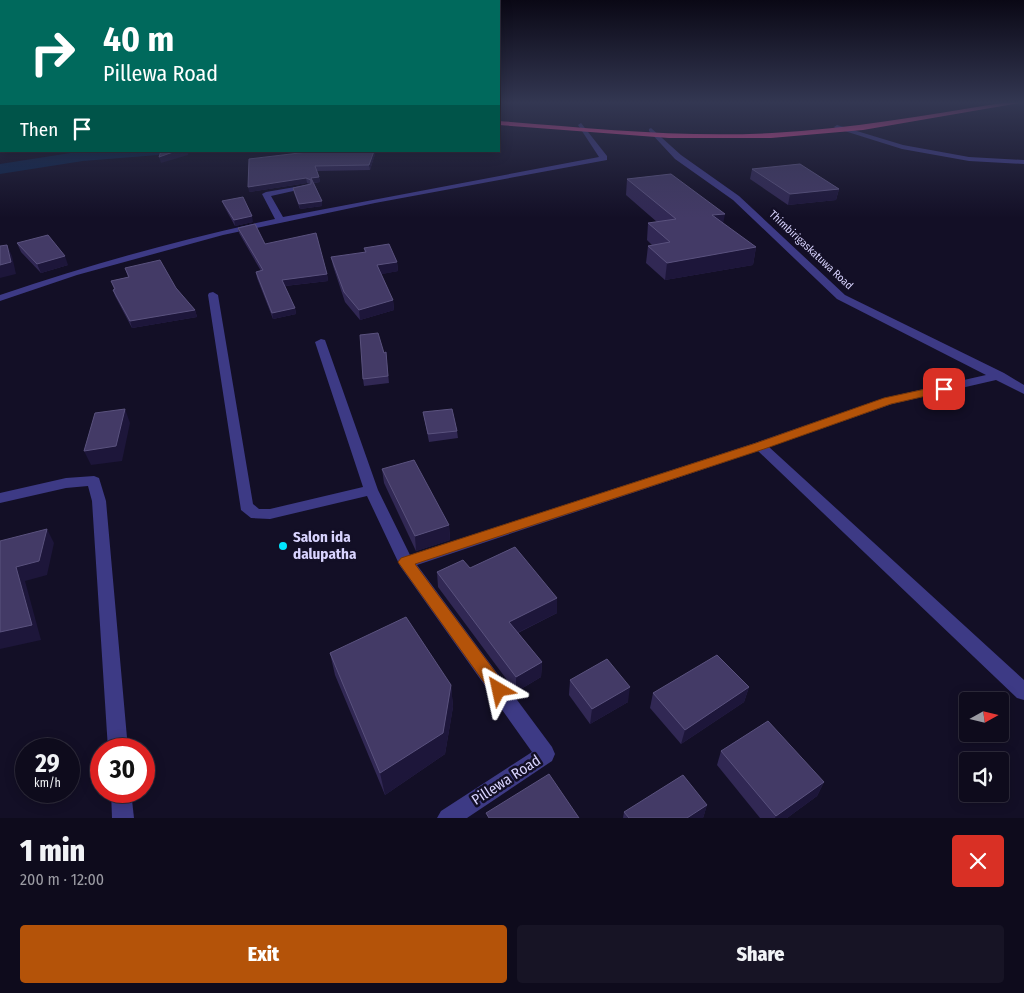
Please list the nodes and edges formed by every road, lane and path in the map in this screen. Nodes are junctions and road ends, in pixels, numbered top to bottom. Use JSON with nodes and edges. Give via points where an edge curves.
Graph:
{"nodes":[{"id":1,"x":592,"y":141,"type":"edge"},
{"id":2,"x":662,"y":141,"type":"edge"},
{"id":3,"x":883,"y":141,"type":"edge"},
{"id":4,"x":1024,"y":162,"type":"edge"},
{"id":5,"x":306,"y":187,"type":"edge"},
{"id":6,"x":280,"y":220,"type":"junction"},
{"id":7,"x":213,"y":295,"type":"dead end"},
{"id":8,"x":0,"y":298,"type":"edge"},
{"id":9,"x":321,"y":342,"type":"dead end"},
{"id":10,"x":1000,"y":376,"type":"junction"},
{"id":11,"x":1024,"y":390,"type":"edge"},
{"id":12,"x":760,"y":446,"type":"junction"},
{"id":13,"x":371,"y":490,"type":"junction"},
{"id":14,"x":0,"y":498,"type":"edge"},
{"id":15,"x":406,"y":562,"type":"junction"},
{"id":16,"x":1024,"y":692,"type":"edge"},
{"id":17,"x":117,"y":738,"type":"edge"},
{"id":18,"x":122,"y":803,"type":"edge"},
{"id":19,"x":123,"y":818,"type":"edge"},
{"id":20,"x":448,"y":818,"type":"edge"}],
"edges":[{"from":1,"to":6,"type":"street","via":[[604,158]]},
{"from":2,"to":10,"type":"street","name":"Thimbirigaskatuwa Road","via":[[678,157],[736,198],[842,298]]},
{"from":3,"to":4,"type":"street","via":[[969,159]]},
{"from":5,"to":6,"type":"street","via":[[266,194]]},
{"from":6,"to":8,"type":"street","via":[[131,257]]},
{"from":7,"to":13,"type":"street","via":[[246,506],[256,514],[270,514]]},
{"from":9,"to":13,"type":"street"},
{"from":10,"to":11,"type":"street","name":"Thimbirigaskatuwa Road"},
{"from":10,"to":12,"type":"street","via":[[888,401]]},
{"from":12,"to":15,"type":"street"},
{"from":12,"to":16,"type":"street"},
{"from":13,"to":15,"type":"street"},
{"from":14,"to":17,"type":"street","via":[[66,483],[94,481],[99,501]]},
{"from":15,"to":20,"type":"street","name":"Pillewa Road","via":[[546,754]]},
{"from":18,"to":19,"type":"street"}]}
